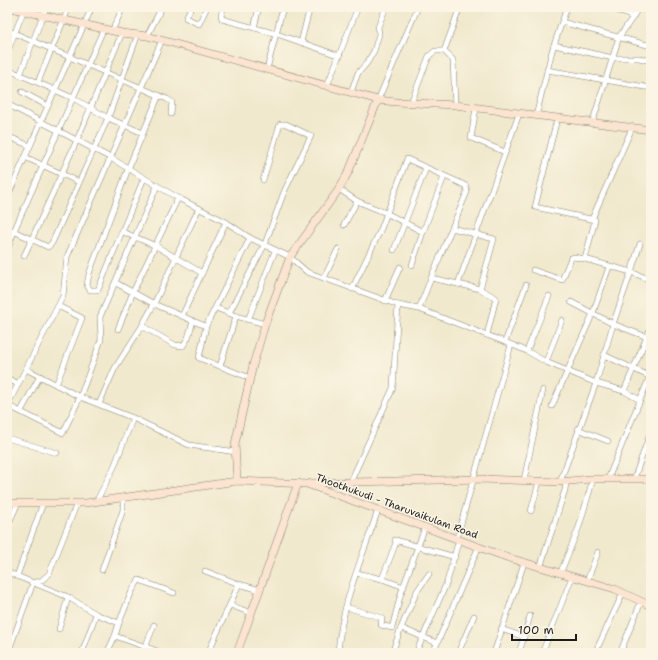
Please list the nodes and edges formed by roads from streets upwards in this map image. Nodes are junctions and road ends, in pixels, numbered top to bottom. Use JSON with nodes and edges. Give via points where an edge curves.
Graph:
{"nodes":[{"id":1,"x":7,"y":7,"type":"edge"},
{"id":2,"x":46,"y":7,"type":"edge"},
{"id":3,"x":69,"y":7,"type":"edge"},
{"id":4,"x":92,"y":7,"type":"edge"},
{"id":5,"x":123,"y":7,"type":"edge"},
{"id":6,"x":162,"y":7,"type":"edge"},
{"id":7,"x":190,"y":7,"type":"edge"},
{"id":8,"x":207,"y":7,"type":"edge"},
{"id":9,"x":224,"y":7,"type":"edge"},
{"id":10,"x":259,"y":7,"type":"edge"},
{"id":11,"x":283,"y":7,"type":"edge"},
{"id":12,"x":310,"y":7,"type":"edge"},
{"id":13,"x":358,"y":7,"type":"edge"},
{"id":14,"x":386,"y":7,"type":"edge"},
{"id":15,"x":418,"y":7,"type":"edge"},
{"id":16,"x":460,"y":7,"type":"edge"},
{"id":17,"x":568,"y":7,"type":"edge"},
{"id":18,"x":608,"y":7,"type":"edge"},
{"id":19,"x":25,"y":9,"type":"edge"},
{"id":20,"x":651,"y":12,"type":"edge"},
{"id":21,"x":43,"y":15,"type":"junction"},
{"id":22,"x":632,"y":17,"type":"junction"},
{"id":23,"x":64,"y":20,"type":"junction"},
{"id":24,"x":562,"y":22,"type":"junction"},
{"id":25,"x":84,"y":24,"type":"junction"},
{"id":26,"x":104,"y":28,"type":"junction"},
{"id":27,"x":254,"y":28,"type":"junction"},
{"id":28,"x":7,"y":30,"type":"edge"},
{"id":29,"x":112,"y":31,"type":"junction"},
{"id":30,"x":15,"y":33,"type":"junction"},
{"id":31,"x":122,"y":33,"type":"junction"},
{"id":32,"x":138,"y":34,"type":"junction"},
{"id":33,"x":277,"y":34,"type":"junction"},
{"id":34,"x":148,"y":36,"type":"junction"},
{"id":35,"x":620,"y":37,"type":"junction"},
{"id":36,"x":33,"y":40,"type":"junction"},
{"id":37,"x":162,"y":40,"type":"junction"},
{"id":38,"x":301,"y":42,"type":"junction"},
{"id":39,"x":554,"y":45,"type":"junction"},
{"id":40,"x":651,"y":46,"type":"edge"},
{"id":41,"x":51,"y":48,"type":"junction"},
{"id":42,"x":444,"y":51,"type":"junction"},
{"id":43,"x":7,"y":53,"type":"edge"},
{"id":44,"x":340,"y":56,"type":"junction"},
{"id":45,"x":70,"y":57,"type":"junction"},
{"id":46,"x":613,"y":58,"type":"junction"},
{"id":47,"x":651,"y":61,"type":"edge"},
{"id":48,"x":88,"y":64,"type":"junction"},
{"id":49,"x":7,"y":69,"type":"edge"},
{"id":50,"x":267,"y":69,"type":"junction"},
{"id":51,"x":548,"y":70,"type":"junction"},
{"id":52,"x":105,"y":73,"type":"junction"},
{"id":53,"x":20,"y":75,"type":"junction"},
{"id":54,"x":123,"y":81,"type":"junction"},
{"id":55,"x":38,"y":82,"type":"junction"},
{"id":56,"x":606,"y":82,"type":"junction"},
{"id":57,"x":327,"y":86,"type":"junction"},
{"id":58,"x":142,"y":88,"type":"junction"},
{"id":59,"x":651,"y":88,"type":"edge"},
{"id":60,"x":55,"y":90,"type":"junction"},
{"id":61,"x":22,"y":92,"type":"dead end"},
{"id":62,"x":351,"y":92,"type":"junction"},
{"id":63,"x":159,"y":95,"type":"junction"},
{"id":64,"x":73,"y":98,"type":"junction"},
{"id":65,"x":378,"y":100,"type":"junction"},
{"id":66,"x":411,"y":103,"type":"junction"},
{"id":67,"x":7,"y":104,"type":"edge"},
{"id":68,"x":455,"y":105,"type":"junction"},
{"id":69,"x":48,"y":106,"type":"junction"},
{"id":70,"x":91,"y":107,"type":"junction"},
{"id":71,"x":476,"y":108,"type":"junction"},
{"id":72,"x":171,"y":114,"type":"dead end"},
{"id":73,"x":519,"y":114,"type":"junction"},
{"id":74,"x":536,"y":116,"type":"junction"},
{"id":75,"x":108,"y":118,"type":"junction"},
{"id":76,"x":557,"y":119,"type":"junction"},
{"id":77,"x":41,"y":121,"type":"junction"},
{"id":78,"x":592,"y":124,"type":"junction"},
{"id":79,"x":126,"y":125,"type":"junction"},
{"id":80,"x":632,"y":128,"type":"junction"},
{"id":81,"x":651,"y":130,"type":"edge"},
{"id":82,"x":58,"y":132,"type":"junction"},
{"id":83,"x":143,"y":133,"type":"junction"},
{"id":84,"x":7,"y":136,"type":"edge"},
{"id":85,"x":77,"y":140,"type":"junction"},
{"id":86,"x":30,"y":146,"type":"junction"},
{"id":87,"x":93,"y":149,"type":"junction"},
{"id":88,"x":505,"y":152,"type":"junction"},
{"id":89,"x":25,"y":157,"type":"junction"},
{"id":90,"x":110,"y":158,"type":"junction"},
{"id":91,"x":42,"y":166,"type":"junction"},
{"id":92,"x":128,"y":168,"type":"junction"},
{"id":93,"x":426,"y":168,"type":"junction"},
{"id":94,"x":61,"y":174,"type":"junction"},
{"id":95,"x":444,"y":177,"type":"junction"},
{"id":96,"x":144,"y":178,"type":"junction"},
{"id":97,"x":263,"y":180,"type":"dead end"},
{"id":98,"x":78,"y":182,"type":"junction"},
{"id":99,"x":157,"y":186,"type":"junction"},
{"id":100,"x":339,"y":189,"type":"junction"},
{"id":101,"x":7,"y":198,"type":"edge"},
{"id":102,"x":178,"y":198,"type":"junction"},
{"id":103,"x":357,"y":201,"type":"junction"},
{"id":104,"x":199,"y":208,"type":"junction"},
{"id":105,"x":386,"y":213,"type":"junction"},
{"id":106,"x":592,"y":220,"type":"junction"},
{"id":107,"x":226,"y":222,"type":"junction"},
{"id":108,"x":405,"y":222,"type":"junction"},
{"id":109,"x":344,"y":225,"type":"dead end"},
{"id":110,"x":7,"y":228,"type":"edge"},
{"id":111,"x":452,"y":228,"type":"junction"},
{"id":112,"x":14,"y":231,"type":"junction"},
{"id":113,"x":123,"y":232,"type":"junction"},
{"id":114,"x":423,"y":232,"type":"junction"},
{"id":115,"x":475,"y":234,"type":"junction"},
{"id":116,"x":136,"y":236,"type":"junction"},
{"id":117,"x":250,"y":238,"type":"junction"},
{"id":118,"x":31,"y":240,"type":"junction"},
{"id":119,"x":265,"y":244,"type":"junction"},
{"id":120,"x":640,"y":244,"type":"dead end"},
{"id":121,"x":156,"y":246,"type":"junction"},
{"id":122,"x":338,"y":249,"type":"dead end"},
{"id":123,"x":394,"y":250,"type":"dead end"},
{"id":124,"x":275,"y":251,"type":"junction"},
{"id":125,"x":7,"y":252,"type":"edge"},
{"id":126,"x":24,"y":256,"type":"dead end"},
{"id":127,"x":176,"y":258,"type":"junction"},
{"id":128,"x":290,"y":258,"type":"junction"},
{"id":129,"x":585,"y":259,"type":"junction"},
{"id":130,"x":412,"y":265,"type":"dead end"},
{"id":131,"x":400,"y":267,"type":"dead end"},
{"id":132,"x":609,"y":267,"type":"junction"},
{"id":133,"x":533,"y":270,"type":"dead end"},
{"id":134,"x":631,"y":272,"type":"junction"},
{"id":135,"x":202,"y":273,"type":"junction"},
{"id":136,"x":324,"y":278,"type":"junction"},
{"id":137,"x":431,"y":278,"type":"junction"},
{"id":138,"x":651,"y":280,"type":"edge"},
{"id":139,"x":116,"y":283,"type":"junction"},
{"id":140,"x":458,"y":284,"type":"junction"},
{"id":141,"x":526,"y":285,"type":"dead end"},
{"id":142,"x":352,"y":288,"type":"junction"},
{"id":143,"x":480,"y":289,"type":"junction"},
{"id":144,"x":133,"y":292,"type":"junction"},
{"id":145,"x":549,"y":296,"type":"dead end"},
{"id":146,"x":386,"y":301,"type":"junction"},
{"id":147,"x":571,"y":302,"type":"dead end"},
{"id":148,"x":154,"y":304,"type":"junction"},
{"id":149,"x":398,"y":305,"type":"junction"},
{"id":150,"x":58,"y":306,"type":"junction"},
{"id":151,"x":216,"y":308,"type":"junction"},
{"id":152,"x":419,"y":309,"type":"junction"},
{"id":153,"x":229,"y":313,"type":"junction"},
{"id":154,"x":593,"y":313,"type":"junction"},
{"id":155,"x":182,"y":316,"type":"junction"},
{"id":156,"x":236,"y":316,"type":"junction"},
{"id":157,"x":248,"y":320,"type":"junction"},
{"id":158,"x":562,"y":320,"type":"dead end"},
{"id":159,"x":193,"y":321,"type":"junction"},
{"id":160,"x":265,"y":324,"type":"junction"},
{"id":161,"x":613,"y":324,"type":"junction"},
{"id":162,"x":142,"y":326,"type":"junction"},
{"id":163,"x":206,"y":326,"type":"junction"},
{"id":164,"x":651,"y":327,"type":"edge"},
{"id":165,"x":118,"y":329,"type":"dead end"},
{"id":166,"x":487,"y":335,"type":"junction"},
{"id":167,"x":647,"y":337,"type":"junction"},
{"id":168,"x":505,"y":342,"type":"junction"},
{"id":169,"x":511,"y":345,"type":"junction"},
{"id":170,"x":527,"y":351,"type":"junction"},
{"id":171,"x":604,"y":355,"type":"junction"},
{"id":172,"x":546,"y":362,"type":"junction"},
{"id":173,"x":220,"y":366,"type":"junction"},
{"id":174,"x":633,"y":368,"type":"junction"},
{"id":175,"x":26,"y":369,"type":"junction"},
{"id":176,"x":568,"y":370,"type":"junction"},
{"id":177,"x":40,"y":376,"type":"junction"},
{"id":178,"x":651,"y":376,"type":"edge"},
{"id":179,"x":7,"y":378,"type":"edge"},
{"id":180,"x":250,"y":378,"type":"junction"},
{"id":181,"x":596,"y":383,"type":"junction"},
{"id":182,"x":18,"y":384,"type":"junction"},
{"id":183,"x":56,"y":385,"type":"junction"},
{"id":184,"x":543,"y":390,"type":"dead end"},
{"id":185,"x":624,"y":391,"type":"junction"},
{"id":186,"x":80,"y":397,"type":"junction"},
{"id":187,"x":640,"y":400,"type":"junction"},
{"id":188,"x":99,"y":404,"type":"junction"},
{"id":189,"x":7,"y":406,"type":"edge"},
{"id":190,"x":552,"y":406,"type":"dead end"},
{"id":191,"x":21,"y":411,"type":"junction"},
{"id":192,"x":133,"y":418,"type":"junction"},
{"id":193,"x":578,"y":429,"type":"junction"},
{"id":194,"x":651,"y":431,"type":"edge"},
{"id":195,"x":7,"y":438,"type":"edge"},
{"id":196,"x":608,"y":441,"type":"dead end"},
{"id":197,"x":236,"y":452,"type":"junction"},
{"id":198,"x":58,"y":453,"type":"dead end"},
{"id":199,"x":593,"y":479,"type":"junction"},
{"id":200,"x":608,"y":479,"type":"junction"},
{"id":201,"x":634,"y":479,"type":"junction"},
{"id":202,"x":651,"y":479,"type":"edge"},
{"id":203,"x":474,"y":480,"type":"junction"},
{"id":204,"x":524,"y":480,"type":"junction"},
{"id":205,"x":237,"y":481,"type":"junction"},
{"id":206,"x":539,"y":482,"type":"junction"},
{"id":207,"x":563,"y":482,"type":"junction"},
{"id":208,"x":298,"y":483,"type":"junction"},
{"id":209,"x":350,"y":483,"type":"junction"},
{"id":210,"x":307,"y":484,"type":"junction"},
{"id":211,"x":123,"y":498,"type":"junction"},
{"id":212,"x":96,"y":502,"type":"junction"},
{"id":213,"x":7,"y":503,"type":"edge"},
{"id":214,"x":18,"y":503,"type":"junction"},
{"id":215,"x":43,"y":503,"type":"junction"},
{"id":216,"x":77,"y":503,"type":"junction"},
{"id":217,"x":378,"y":510,"type":"junction"},
{"id":218,"x":531,"y":511,"type":"dead end"},
{"id":219,"x":7,"y":527,"type":"edge"},
{"id":220,"x":425,"y":527,"type":"junction"},
{"id":221,"x":458,"y":539,"type":"junction"},
{"id":222,"x":479,"y":546,"type":"junction"},
{"id":223,"x":419,"y":547,"type":"junction"},
{"id":224,"x":598,"y":552,"type":"dead end"},
{"id":225,"x":455,"y":557,"type":"junction"},
{"id":226,"x":524,"y":563,"type":"junction"},
{"id":227,"x":540,"y":568,"type":"junction"},
{"id":228,"x":102,"y":570,"type":"dead end"},
{"id":229,"x":205,"y":571,"type":"dead end"},
{"id":230,"x":7,"y":572,"type":"edge"},
{"id":231,"x":357,"y":573,"type":"junction"},
{"id":232,"x":429,"y":574,"type":"dead end"},
{"id":233,"x":560,"y":574,"type":"junction"},
{"id":234,"x":18,"y":576,"type":"junction"},
{"id":235,"x":572,"y":577,"type":"junction"},
{"id":236,"x":382,"y":579,"type":"junction"},
{"id":237,"x":587,"y":581,"type":"junction"},
{"id":238,"x":33,"y":583,"type":"junction"},
{"id":239,"x":239,"y":584,"type":"junction"},
{"id":240,"x":404,"y":587,"type":"junction"},
{"id":241,"x":260,"y":590,"type":"junction"},
{"id":242,"x":174,"y":593,"type":"dead end"},
{"id":243,"x":623,"y":593,"type":"junction"},
{"id":244,"x":68,"y":597,"type":"junction"},
{"id":245,"x":641,"y":602,"type":"junction"},
{"id":246,"x":230,"y":605,"type":"junction"},
{"id":247,"x":346,"y":606,"type":"junction"},
{"id":248,"x":651,"y":606,"type":"edge"},
{"id":249,"x":252,"y":613,"type":"junction"},
{"id":250,"x":96,"y":614,"type":"junction"},
{"id":251,"x":474,"y":616,"type":"dead end"},
{"id":252,"x":530,"y":616,"type":"dead end"},
{"id":253,"x":119,"y":623,"type":"junction"},
{"id":254,"x":154,"y":625,"type":"dead end"},
{"id":255,"x":401,"y":628,"type":"junction"},
{"id":256,"x":501,"y":628,"type":"junction"},
{"id":257,"x":59,"y":629,"type":"dead end"},
{"id":258,"x":115,"y":636,"type":"junction"},
{"id":259,"x":524,"y":636,"type":"junction"},
{"id":260,"x":423,"y":637,"type":"junction"},
{"id":261,"x":437,"y":643,"type":"junction"},
{"id":262,"x":145,"y":647,"type":"junction"},
{"id":263,"x":8,"y":653,"type":"edge"},
{"id":264,"x":82,"y":653,"type":"edge"},
{"id":265,"x":107,"y":653,"type":"edge"},
{"id":266,"x":143,"y":653,"type":"edge"},
{"id":267,"x":163,"y":653,"type":"edge"},
{"id":268,"x":208,"y":653,"type":"edge"},
{"id":269,"x":237,"y":653,"type":"edge"},
{"id":270,"x":338,"y":653,"type":"edge"},
{"id":271,"x":392,"y":653,"type":"edge"},
{"id":272,"x":416,"y":653,"type":"edge"},
{"id":273,"x":433,"y":653,"type":"edge"},
{"id":274,"x":458,"y":653,"type":"edge"},
{"id":275,"x":494,"y":653,"type":"edge"},
{"id":276,"x":519,"y":653,"type":"edge"},
{"id":277,"x":542,"y":653,"type":"edge"},
{"id":278,"x":594,"y":653,"type":"edge"},
{"id":279,"x":620,"y":653,"type":"edge"}],
"edges":[{"from":1,"to":19,"type":"street"},
{"from":2,"to":21,"type":"street"},
{"from":3,"to":23,"type":"street"},
{"from":4,"to":25,"type":"street"},
{"from":5,"to":29,"type":"street"},
{"from":6,"to":34,"type":"street"},
{"from":7,"to":8,"type":"street","via":[[186,18],[199,24]]},
{"from":9,"to":27,"type":"street","via":[[222,19]]},
{"from":10,"to":27,"type":"street"},
{"from":11,"to":33,"type":"street"},
{"from":12,"to":38,"type":"street"},
{"from":13,"to":44,"type":"street"},
{"from":14,"to":62,"type":"street","via":[[378,27],[379,34],[374,51],[358,73]]},
{"from":15,"to":65,"type":"street"},
{"from":16,"to":42,"type":"street"},
{"from":17,"to":24,"type":"street"},
{"from":18,"to":22,"type":"street"},
{"from":19,"to":21,"type":"street"},
{"from":19,"to":30,"type":"street"},
{"from":20,"to":22,"type":"street","via":[[638,8]]},
{"from":21,"to":23,"type":"street"},
{"from":21,"to":36,"type":"street"},
{"from":22,"to":35,"type":"street"},
{"from":23,"to":25,"type":"street"},
{"from":23,"to":41,"type":"street"},
{"from":24,"to":35,"type":"street"},
{"from":24,"to":39,"type":"street"},
{"from":25,"to":26,"type":"street"},
{"from":25,"to":45,"type":"street"},
{"from":26,"to":29,"type":"street"},
{"from":26,"to":48,"type":"street"},
{"from":27,"to":33,"type":"street"},
{"from":28,"to":30,"type":"street"},
{"from":29,"to":31,"type":"street"},
{"from":30,"to":36,"type":"street"},
{"from":30,"to":43,"type":"street"},
{"from":31,"to":32,"type":"street"},
{"from":31,"to":52,"type":"street"},
{"from":32,"to":34,"type":"street"},
{"from":32,"to":54,"type":"street"},
{"from":33,"to":38,"type":"street"},
{"from":33,"to":50,"type":"street"},
{"from":34,"to":37,"type":"street"},
{"from":35,"to":40,"type":"street"},
{"from":35,"to":46,"type":"street"},
{"from":36,"to":41,"type":"street"},
{"from":36,"to":53,"type":"street"},
{"from":37,"to":50,"type":"street"},
{"from":37,"to":58,"type":"street"},
{"from":38,"to":44,"type":"street"},
{"from":39,"to":46,"type":"street"},
{"from":39,"to":51,"type":"street"},
{"from":41,"to":45,"type":"street"},
{"from":41,"to":55,"type":"street"},
{"from":42,"to":66,"type":"street","via":[[435,51],[429,56]]},
{"from":42,"to":68,"type":"street","via":[[453,60]]},
{"from":44,"to":57,"type":"street"},
{"from":45,"to":48,"type":"street"},
{"from":45,"to":60,"type":"street"},
{"from":46,"to":47,"type":"street","via":[[639,58]]},
{"from":46,"to":56,"type":"street"},
{"from":48,"to":52,"type":"street"},
{"from":48,"to":64,"type":"street"},
{"from":49,"to":53,"type":"street"},
{"from":50,"to":57,"type":"street"},
{"from":51,"to":56,"type":"street"},
{"from":51,"to":74,"type":"street"},
{"from":52,"to":54,"type":"street"},
{"from":52,"to":70,"type":"street"},
{"from":53,"to":55,"type":"street"},
{"from":54,"to":58,"type":"street"},
{"from":54,"to":75,"type":"street"},
{"from":55,"to":60,"type":"street"},
{"from":56,"to":59,"type":"street"},
{"from":56,"to":78,"type":"street"},
{"from":57,"to":62,"type":"street"},
{"from":58,"to":63,"type":"street"},
{"from":58,"to":79,"type":"street"},
{"from":60,"to":64,"type":"street"},
{"from":60,"to":69,"type":"street"},
{"from":61,"to":69,"type":"street"},
{"from":62,"to":65,"type":"street"},
{"from":63,"to":72,"type":"street","via":[[172,102]]},
{"from":63,"to":83,"type":"street"},
{"from":64,"to":70,"type":"street"},
{"from":64,"to":82,"type":"street"},
{"from":65,"to":66,"type":"street"},
{"from":65,"to":100,"type":"street"},
{"from":66,"to":68,"type":"street"},
{"from":67,"to":77,"type":"street"},
{"from":68,"to":71,"type":"street"},
{"from":69,"to":77,"type":"street"},
{"from":70,"to":75,"type":"street"},
{"from":70,"to":85,"type":"street"},
{"from":71,"to":73,"type":"street"},
{"from":71,"to":88,"type":"street","via":[[471,138]]},
{"from":73,"to":74,"type":"street"},
{"from":73,"to":88,"type":"street"},
{"from":74,"to":76,"type":"street"},
{"from":75,"to":79,"type":"street"},
{"from":75,"to":87,"type":"street"},
{"from":76,"to":78,"type":"street"},
{"from":76,"to":106,"type":"street","via":[[535,207]]},
{"from":77,"to":82,"type":"street"},
{"from":77,"to":86,"type":"street"},
{"from":78,"to":80,"type":"street"},
{"from":79,"to":83,"type":"street"},
{"from":79,"to":90,"type":"street"},
{"from":80,"to":81,"type":"street"},
{"from":80,"to":106,"type":"street"},
{"from":82,"to":85,"type":"street"},
{"from":82,"to":91,"type":"street"},
{"from":83,"to":92,"type":"street"},
{"from":84,"to":86,"type":"street"},
{"from":85,"to":87,"type":"street"},
{"from":85,"to":94,"type":"street"},
{"from":86,"to":89,"type":"street"},
{"from":87,"to":90,"type":"street"},
{"from":87,"to":98,"type":"street"},
{"from":88,"to":115,"type":"street"},
{"from":89,"to":91,"type":"street"},
{"from":89,"to":101,"type":"street"},
{"from":90,"to":92,"type":"street"},
{"from":90,"to":150,"type":"street","via":[[67,257],[63,296]]},
{"from":91,"to":94,"type":"street"},
{"from":91,"to":112,"type":"street"},
{"from":92,"to":96,"type":"street"},
{"from":92,"to":113,"type":"street","via":[[90,274],[87,285],[90,290],[98,290]]},
{"from":93,"to":95,"type":"street"},
{"from":93,"to":105,"type":"street","via":[[407,160]]},
{"from":93,"to":108,"type":"street"},
{"from":94,"to":98,"type":"street"},
{"from":94,"to":118,"type":"street"},
{"from":95,"to":111,"type":"street","via":[[466,186],[467,192]]},
{"from":95,"to":114,"type":"street"},
{"from":96,"to":99,"type":"street"},
{"from":96,"to":113,"type":"street"},
{"from":97,"to":119,"type":"street","via":[[280,124],[286,124],[311,136],[284,192]]},
{"from":98,"to":118,"type":"street","via":[[52,243],[48,246]]},
{"from":99,"to":102,"type":"street"},
{"from":99,"to":116,"type":"street"},
{"from":100,"to":103,"type":"street"},
{"from":100,"to":128,"type":"street"},
{"from":102,"to":104,"type":"street"},
{"from":102,"to":121,"type":"street"},
{"from":103,"to":105,"type":"street"},
{"from":103,"to":109,"type":"street"},
{"from":104,"to":107,"type":"street"},
{"from":104,"to":127,"type":"street"},
{"from":105,"to":108,"type":"street"},
{"from":105,"to":142,"type":"street"},
{"from":106,"to":129,"type":"street","via":[[596,220]]},
{"from":107,"to":117,"type":"street"},
{"from":107,"to":135,"type":"street"},
{"from":108,"to":114,"type":"street"},
{"from":108,"to":123,"type":"street"},
{"from":110,"to":112,"type":"street"},
{"from":111,"to":115,"type":"street"},
{"from":111,"to":137,"type":"street"},
{"from":112,"to":118,"type":"street"},
{"from":112,"to":125,"type":"street"},
{"from":113,"to":116,"type":"street"},
{"from":114,"to":130,"type":"street"},
{"from":115,"to":140,"type":"street"},
{"from":115,"to":143,"type":"street","via":[[494,239]]},
{"from":116,"to":121,"type":"street"},
{"from":116,"to":139,"type":"street"},
{"from":117,"to":119,"type":"street"},
{"from":117,"to":151,"type":"street"},
{"from":118,"to":126,"type":"street"},
{"from":119,"to":124,"type":"street"},
{"from":119,"to":153,"type":"street"},
{"from":120,"to":134,"type":"street"},
{"from":121,"to":127,"type":"street"},
{"from":121,"to":144,"type":"street"},
{"from":122,"to":136,"type":"street"},
{"from":124,"to":128,"type":"street"},
{"from":124,"to":157,"type":"street"},
{"from":127,"to":135,"type":"street"},
{"from":127,"to":148,"type":"street"},
{"from":128,"to":136,"type":"street","via":[[307,272]]},
{"from":128,"to":160,"type":"street"},
{"from":129,"to":132,"type":"street"},
{"from":129,"to":133,"type":"street","via":[[571,258],[562,280]]},
{"from":131,"to":146,"type":"street"},
{"from":132,"to":134,"type":"street"},
{"from":132,"to":154,"type":"street"},
{"from":134,"to":138,"type":"street"},
{"from":134,"to":161,"type":"street"},
{"from":135,"to":155,"type":"street"},
{"from":136,"to":142,"type":"street"},
{"from":137,"to":140,"type":"street"},
{"from":137,"to":152,"type":"street"},
{"from":139,"to":144,"type":"street"},
{"from":139,"to":186,"type":"street","via":[[100,317],[101,340]]},
{"from":140,"to":143,"type":"street"},
{"from":141,"to":168,"type":"street"},
{"from":142,"to":146,"type":"street"},
{"from":143,"to":166,"type":"street","via":[[496,298]]},
{"from":144,"to":148,"type":"street"},
{"from":144,"to":165,"type":"street"},
{"from":145,"to":170,"type":"street"},
{"from":146,"to":149,"type":"street"},
{"from":147,"to":154,"type":"street"},
{"from":148,"to":155,"type":"street"},
{"from":148,"to":162,"type":"street"},
{"from":149,"to":152,"type":"street"},
{"from":149,"to":209,"type":"street","via":[[393,388]]},
{"from":150,"to":175,"type":"street"},
{"from":150,"to":183,"type":"street","via":[[82,318]]},
{"from":151,"to":153,"type":"street"},
{"from":151,"to":163,"type":"street"},
{"from":152,"to":166,"type":"street"},
{"from":153,"to":156,"type":"street"},
{"from":154,"to":161,"type":"street"},
{"from":154,"to":176,"type":"street"},
{"from":155,"to":159,"type":"street"},
{"from":156,"to":157,"type":"street"},
{"from":156,"to":173,"type":"street"},
{"from":157,"to":160,"type":"street"},
{"from":158,"to":172,"type":"street"},
{"from":159,"to":162,"type":"street","via":[[183,346],[175,345]]},
{"from":159,"to":163,"type":"street"},
{"from":160,"to":180,"type":"street"},
{"from":161,"to":167,"type":"street"},
{"from":161,"to":171,"type":"street"},
{"from":162,"to":188,"type":"street","via":[[115,368]]},
{"from":163,"to":173,"type":"street","via":[[199,358]]},
{"from":164,"to":167,"type":"street"},
{"from":166,"to":168,"type":"street"},
{"from":167,"to":174,"type":"street"},
{"from":168,"to":169,"type":"street"},
{"from":169,"to":170,"type":"street"},
{"from":169,"to":203,"type":"street"},
{"from":170,"to":172,"type":"street"},
{"from":171,"to":174,"type":"street"},
{"from":171,"to":181,"type":"street"},
{"from":172,"to":176,"type":"street"},
{"from":173,"to":180,"type":"street"},
{"from":174,"to":178,"type":"street"},
{"from":174,"to":185,"type":"street"},
{"from":175,"to":177,"type":"street"},
{"from":175,"to":182,"type":"street"},
{"from":176,"to":181,"type":"street"},
{"from":176,"to":190,"type":"street"},
{"from":177,"to":183,"type":"street"},
{"from":177,"to":191,"type":"street"},
{"from":178,"to":187,"type":"street"},
{"from":179,"to":182,"type":"street"},
{"from":180,"to":197,"type":"street","via":[[235,444]]},
{"from":181,"to":185,"type":"street"},
{"from":181,"to":193,"type":"street"},
{"from":182,"to":189,"type":"street"},
{"from":183,"to":186,"type":"street"},
{"from":184,"to":204,"type":"street"},
{"from":185,"to":187,"type":"street"},
{"from":186,"to":188,"type":"street"},
{"from":186,"to":191,"type":"street","via":[[63,433]]},
{"from":187,"to":200,"type":"street"},
{"from":188,"to":192,"type":"street"},
{"from":189,"to":191,"type":"street"},
{"from":192,"to":197,"type":"street","via":[[189,445]]},
{"from":192,"to":212,"type":"street","via":[[114,467]]},
{"from":193,"to":196,"type":"street"},
{"from":193,"to":207,"type":"street"},
{"from":194,"to":201,"type":"street"},
{"from":195,"to":198,"type":"street"},
{"from":197,"to":205,"type":"street"},
{"from":199,"to":200,"type":"street"},
{"from":199,"to":207,"type":"street"},
{"from":199,"to":233,"type":"street","via":[[579,527]]},
{"from":200,"to":201,"type":"street"},
{"from":201,"to":202,"type":"street"},
{"from":203,"to":204,"type":"street"},
{"from":203,"to":209,"type":"street"},
{"from":203,"to":221,"type":"street"},
{"from":204,"to":206,"type":"street"},
{"from":205,"to":208,"type":"street","name":"Thoothukudi - Tharuvaikulam Road"},
{"from":205,"to":211,"type":"street","name":"Thoothukudi - Tharuvaikulam Road"},
{"from":206,"to":207,"type":"street"},
{"from":206,"to":218,"type":"street"},
{"from":207,"to":227,"type":"street","via":[[563,497]]},
{"from":208,"to":210,"type":"street","name":"Thoothukudi - Tharuvaikulam Road"},
{"from":208,"to":241,"type":"street"},
{"from":209,"to":210,"type":"street"},
{"from":210,"to":217,"type":"street","name":"Thoothukudi - Tharuvaikulam Road"},
{"from":211,"to":212,"type":"street","name":"Thoothukudi - Tharuvaikulam Road"},
{"from":211,"to":228,"type":"street","via":[[123,510]]},
{"from":212,"to":216,"type":"street","name":"Thoothukudi - Tharuvaikulam Road"},
{"from":213,"to":214,"type":"street","name":"Thoothukudi - Tharuvaikulam Road"},
{"from":214,"to":215,"type":"street","name":"Thoothukudi - Tharuvaikulam Road"},
{"from":214,"to":219,"type":"street"},
{"from":215,"to":216,"type":"street","name":"Thoothukudi - Tharuvaikulam Road"},
{"from":215,"to":234,"type":"street"},
{"from":216,"to":238,"type":"street","via":[[50,574]]},
{"from":217,"to":220,"type":"street","name":"Thoothukudi - Tharuvaikulam Road"},
{"from":217,"to":231,"type":"street"},
{"from":220,"to":221,"type":"street","name":"Thoothukudi - Tharuvaikulam Road"},
{"from":220,"to":223,"type":"street"},
{"from":221,"to":222,"type":"street","name":"Thoothukudi - Tharuvaikulam Road"},
{"from":221,"to":225,"type":"street"},
{"from":222,"to":226,"type":"street","name":"Thoothukudi - Tharuvaikulam Road"},
{"from":222,"to":261,"type":"street"},
{"from":223,"to":225,"type":"street"},
{"from":223,"to":236,"type":"street","via":[[395,540]]},
{"from":223,"to":240,"type":"street"},
{"from":224,"to":237,"type":"street"},
{"from":225,"to":260,"type":"street"},
{"from":226,"to":227,"type":"street","name":"Thoothukudi - Tharuvaikulam Road"},
{"from":226,"to":256,"type":"street"},
{"from":227,"to":233,"type":"street","name":"Thoothukudi - Tharuvaikulam Road"},
{"from":229,"to":239,"type":"street"},
{"from":230,"to":234,"type":"street"},
{"from":231,"to":236,"type":"street"},
{"from":231,"to":247,"type":"street"},
{"from":232,"to":255,"type":"street","via":[[417,591]]},
{"from":233,"to":235,"type":"street","name":"Thoothukudi - Tharuvaikulam Road"},
{"from":234,"to":238,"type":"street"},
{"from":235,"to":237,"type":"street","name":"Thoothukudi - Tharuvaikulam Road"},
{"from":235,"to":277,"type":"street"},
{"from":236,"to":240,"type":"street"},
{"from":237,"to":243,"type":"street","name":"Thoothukudi - Tharuvaikulam Road"},
{"from":238,"to":244,"type":"street"},
{"from":238,"to":263,"type":"street"},
{"from":239,"to":241,"type":"street"},
{"from":239,"to":246,"type":"street"},
{"from":240,"to":247,"type":"street","via":[[392,628],[381,625],[382,618]]},
{"from":241,"to":249,"type":"street"},
{"from":242,"to":253,"type":"street","via":[[139,580]]},
{"from":243,"to":245,"type":"street","name":"Thoothukudi - Tharuvaikulam Road"},
{"from":243,"to":278,"type":"street"},
{"from":244,"to":250,"type":"street"},
{"from":244,"to":257,"type":"street"},
{"from":245,"to":248,"type":"street","name":"Thoothukudi - Tharuvaikulam Road"},
{"from":245,"to":279,"type":"street"},
{"from":246,"to":249,"type":"street"},
{"from":246,"to":268,"type":"street"},
{"from":247,"to":270,"type":"street"},
{"from":249,"to":269,"type":"street"},
{"from":250,"to":253,"type":"street"},
{"from":250,"to":264,"type":"street"},
{"from":251,"to":274,"type":"street"},
{"from":252,"to":259,"type":"street"},
{"from":253,"to":258,"type":"street"},
{"from":254,"to":262,"type":"street"},
{"from":255,"to":260,"type":"street"},
{"from":255,"to":271,"type":"street"},
{"from":256,"to":259,"type":"street"},
{"from":256,"to":275,"type":"street"},
{"from":258,"to":262,"type":"street"},
{"from":258,"to":265,"type":"street"},
{"from":259,"to":276,"type":"street"},
{"from":260,"to":261,"type":"street"},
{"from":260,"to":272,"type":"street"},
{"from":261,"to":273,"type":"street"},
{"from":262,"to":266,"type":"street"},
{"from":262,"to":267,"type":"street"}]}
